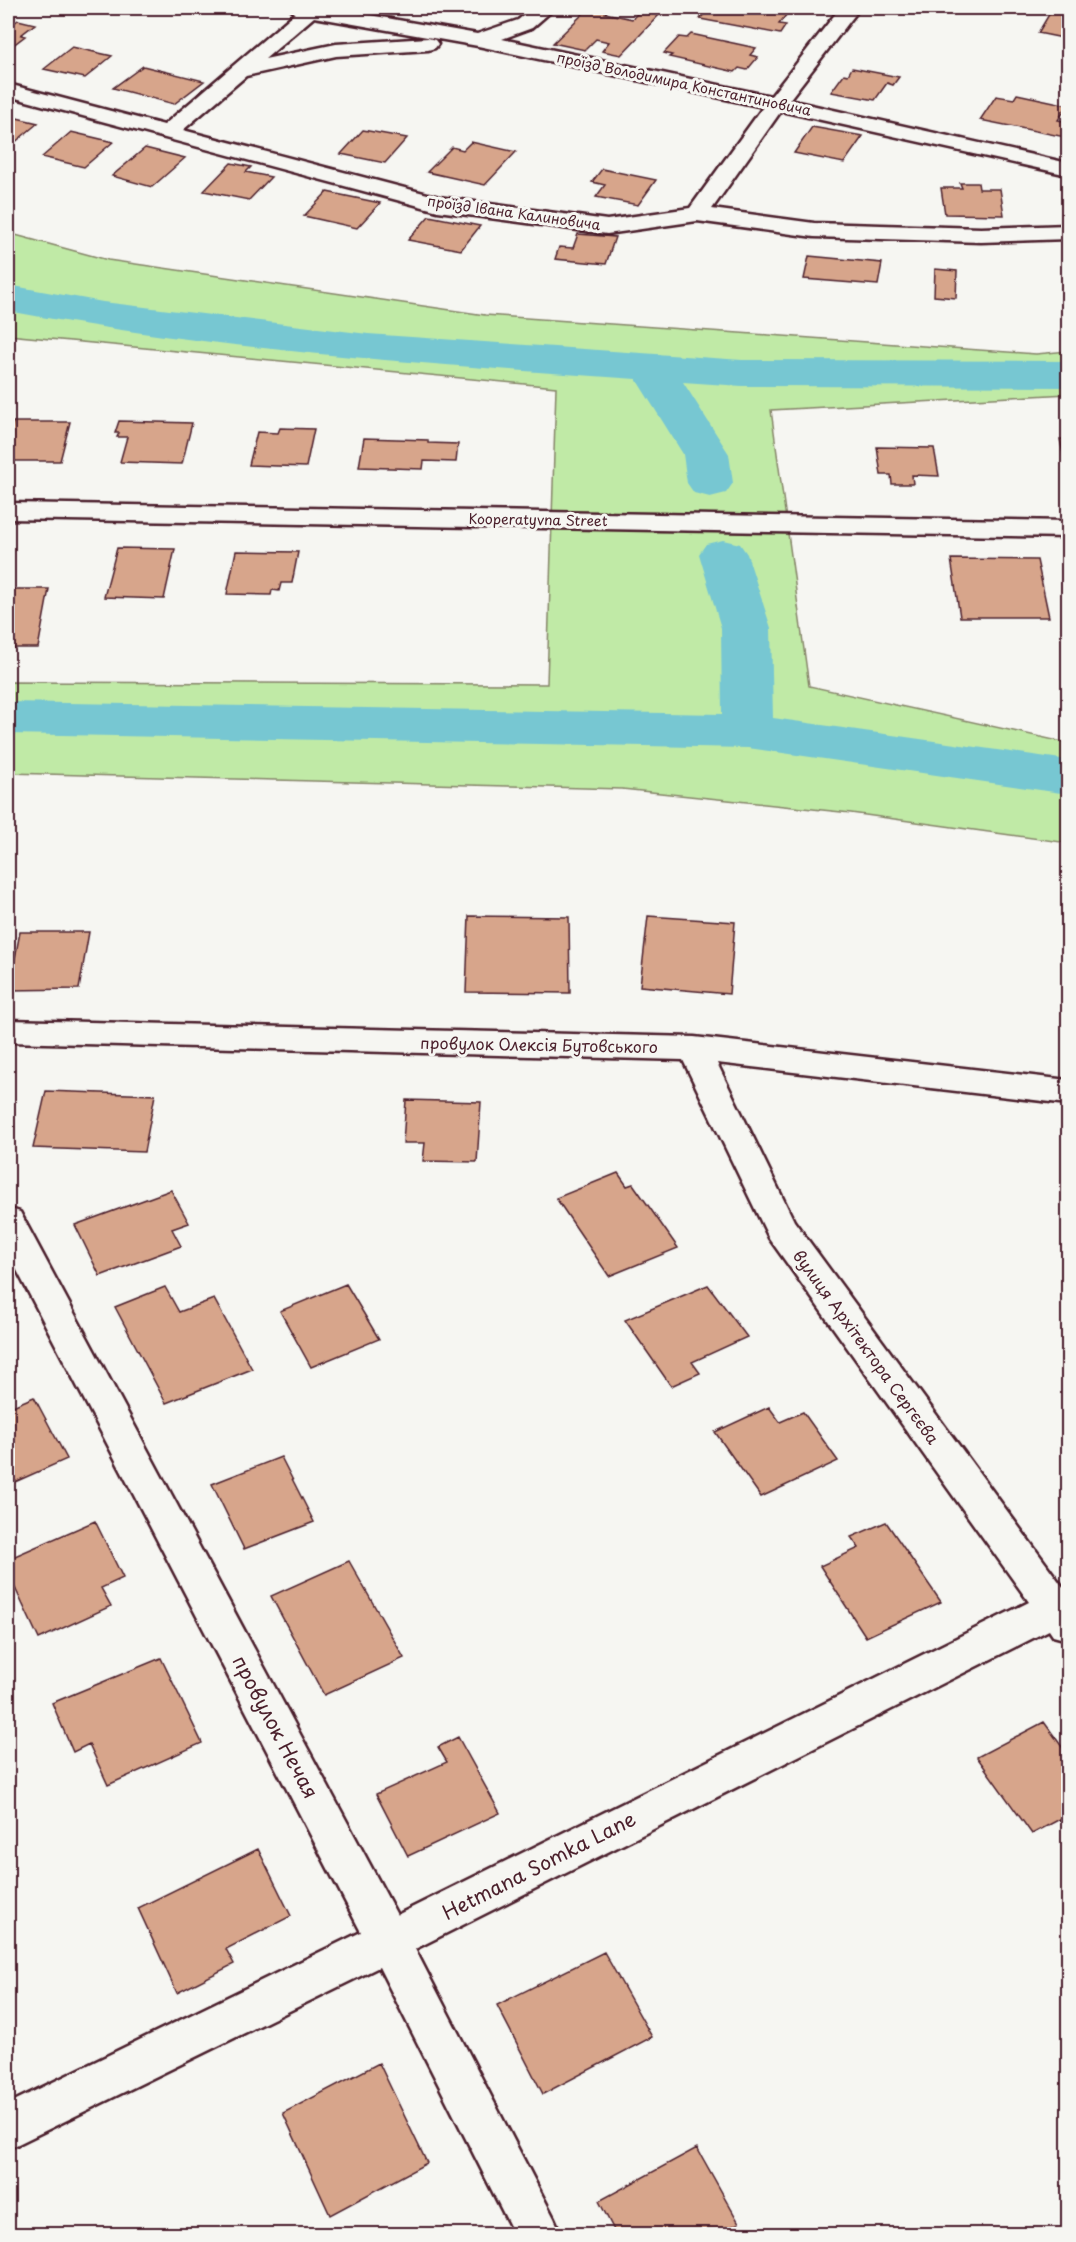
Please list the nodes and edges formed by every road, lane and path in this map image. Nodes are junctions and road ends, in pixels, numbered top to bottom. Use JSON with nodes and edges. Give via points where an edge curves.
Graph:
{"nodes":[{"id":1,"x":545,"y":8,"type":"edge"},
{"id":2,"x":850,"y":8,"type":"edge"},
{"id":3,"x":304,"y":9,"type":"edge"},
{"id":4,"x":478,"y":40,"type":"junction"},
{"id":5,"x":240,"y":72,"type":"junction"},
{"id":6,"x":8,"y":90,"type":"edge"},
{"id":7,"x":776,"y":103,"type":"junction"},
{"id":8,"x":169,"y":131,"type":"junction"},
{"id":9,"x":1068,"y":169,"type":"edge"},
{"id":10,"x":697,"y":214,"type":"junction"},
{"id":11,"x":1068,"y":232,"type":"edge"},
{"id":12,"x":8,"y":511,"type":"edge"},
{"id":13,"x":1068,"y":529,"type":"edge"},
{"id":14,"x":8,"y":1031,"type":"edge"},
{"id":15,"x":694,"y":1048,"type":"junction"},
{"id":16,"x":1068,"y":1092,"type":"edge"},
{"id":17,"x":8,"y":1221,"type":"edge"},
{"id":18,"x":1064,"y":1612,"type":"edge"},
{"id":19,"x":388,"y":1941,"type":"junction"},
{"id":20,"x":8,"y":2127,"type":"edge"},
{"id":21,"x":538,"y":2235,"type":"edge"}],
"edges":[{"from":1,"to":4,"type":"street","via":[[525,24]]},
{"from":2,"to":7,"type":"street"},
{"from":3,"to":4,"type":"street","name":"проїзд Володимира Константиновича"},
{"from":3,"to":5,"type":"street"},
{"from":4,"to":5,"type":"street","via":[[336,50]]},
{"from":4,"to":7,"type":"street","name":"проїзд Володимира Константиновича"},
{"from":5,"to":8,"type":"street"},
{"from":6,"to":8,"type":"street","name":"проїзд Івана Калиновича"},
{"from":7,"to":9,"type":"street","name":"проїзд Володимира Константиновича"},
{"from":7,"to":10,"type":"street"},
{"from":8,"to":10,"type":"street","name":"проїзд Івана Калиновича","via":[[438,204],[607,226]]},
{"from":10,"to":11,"type":"street","name":"проїзд Івана Калиновича","via":[[814,230],[981,236]]},
{"from":12,"to":13,"type":"street","name":"Kooperatyvna Street"},
{"from":14,"to":15,"type":"street","name":"провулок Олексія Бутовського"},
{"from":15,"to":16,"type":"street","name":"провулок Олексія Бутовського"},
{"from":15,"to":18,"type":"street","name":"вулиця Архітектора Сергєєва","via":[[781,1229]]},
{"from":17,"to":19,"type":"street","name":"провулок Нечая"},
{"from":18,"to":19,"type":"street","name":"Hetmana Somka Lane"},
{"from":19,"to":20,"type":"street","name":"Hetmana Somka Lane"},
{"from":19,"to":21,"type":"street","name":"провулок Нечая"}]}
